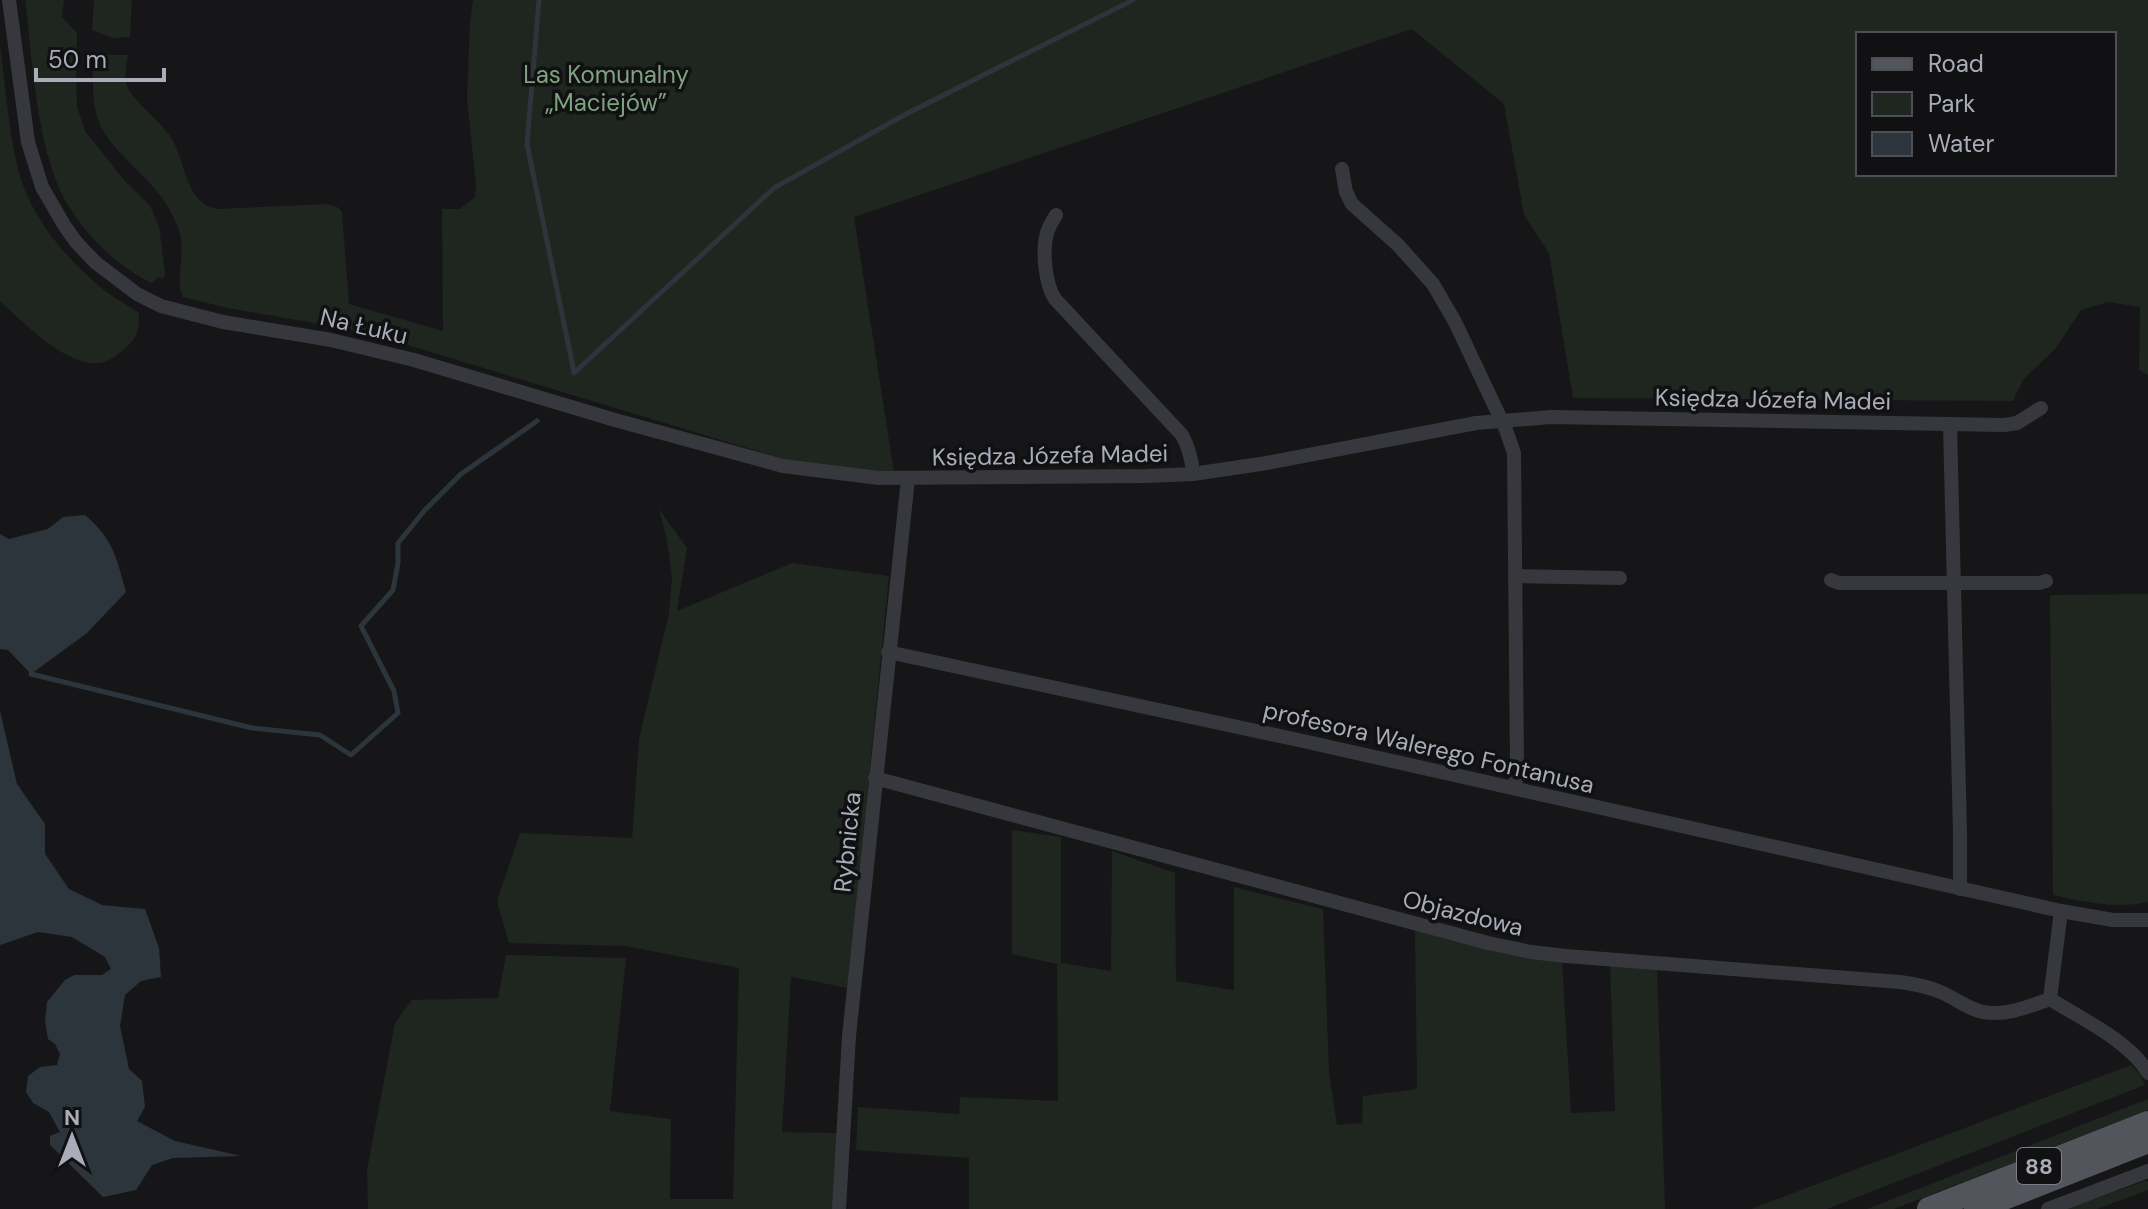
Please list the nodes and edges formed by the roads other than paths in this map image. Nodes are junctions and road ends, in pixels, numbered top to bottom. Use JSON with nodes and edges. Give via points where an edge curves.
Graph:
{"nodes":[{"id":1,"x":9,"y":0,"type":"edge"},
{"id":2,"x":1342,"y":169,"type":"dead end"},
{"id":3,"x":1056,"y":215,"type":"dead end"},
{"id":4,"x":2041,"y":408,"type":"dead end"},
{"id":5,"x":1500,"y":420,"type":"junction"},
{"id":6,"x":1950,"y":425,"type":"junction"},
{"id":7,"x":1193,"y":474,"type":"junction"},
{"id":8,"x":908,"y":479,"type":"junction"},
{"id":9,"x":1515,"y":576,"type":"junction"},
{"id":10,"x":1620,"y":578,"type":"dead end"},
{"id":11,"x":1831,"y":580,"type":"dead end"},
{"id":12,"x":2046,"y":581,"type":"dead end"},
{"id":13,"x":1954,"y":583,"type":"junction"},
{"id":14,"x":888,"y":652,"type":"junction"},
{"id":15,"x":875,"y":778,"type":"junction"},
{"id":16,"x":1515,"y":788,"type":"junction"},
{"id":17,"x":1960,"y":889,"type":"junction"},
{"id":18,"x":2061,"y":911,"type":"junction"},
{"id":19,"x":2148,"y":920,"type":"edge"},
{"id":20,"x":2050,"y":999,"type":"junction"},
{"id":21,"x":2148,"y":1073,"type":"edge"},
{"id":22,"x":2148,"y":1123,"type":"edge"},
{"id":23,"x":2148,"y":1141,"type":"edge"},
{"id":24,"x":2148,"y":1171,"type":"edge"},
{"id":25,"x":839,"y":1209,"type":"edge"},
{"id":26,"x":1929,"y":1209,"type":"edge"},
{"id":27,"x":1976,"y":1209,"type":"edge"},
{"id":28,"x":2048,"y":1209,"type":"edge"}],
"edges":[{"from":1,"to":8,"type":"street","name":"Na Łuku","via":[[28,142],[42,187],[76,242],[137,294],[223,322],[414,360],[783,466]]},
{"from":2,"to":5,"type":"street","via":[[1352,204],[1415,262],[1444,302]]},
{"from":3,"to":7,"type":"street","name":"Księdza Józefa Madei","via":[[1045,245],[1049,291],[1182,435]]},
{"from":4,"to":6,"type":"street","name":"Księdza Józefa Madei","via":[[2017,423]]},
{"from":5,"to":6,"type":"street","name":"Księdza Józefa Madei"},
{"from":5,"to":7,"type":"street","name":"Księdza Józefa Madei"},
{"from":5,"to":9,"type":"street","via":[[1514,453]]},
{"from":6,"to":13,"type":"street"},
{"from":7,"to":8,"type":"street","name":"Księdza Józefa Madei"},
{"from":8,"to":14,"type":"street","name":"Rybnicka"},
{"from":9,"to":10,"type":"street"},
{"from":9,"to":16,"type":"street"},
{"from":11,"to":13,"type":"street"},
{"from":12,"to":13,"type":"street"},
{"from":13,"to":17,"type":"street"},
{"from":14,"to":15,"type":"street","name":"Rybnicka"},
{"from":14,"to":16,"type":"street","name":"profesora Walerego Fontanusa"},
{"from":15,"to":20,"type":"street","name":"Objazdowa","via":[[1517,950],[1916,984],[1985,1012],[2013,1011]]},
{"from":15,"to":25,"type":"street","name":"Rybnicka","via":[[849,1036]]},
{"from":16,"to":17,"type":"street","name":"profesora Walerego Fontanusa"},
{"from":17,"to":18,"type":"street","name":"profesora Walerego Fontanusa"},
{"from":18,"to":19,"type":"street","name":"profesora Walerego Fontanusa"},
{"from":18,"to":20,"type":"street"},
{"from":20,"to":21,"type":"street","via":[[2124,1046]]},
{"from":22,"to":26,"type":"main road","number":"88"},
{"from":23,"to":27,"type":"main road","number":"88"},
{"from":24,"to":28,"type":"street"}]}
